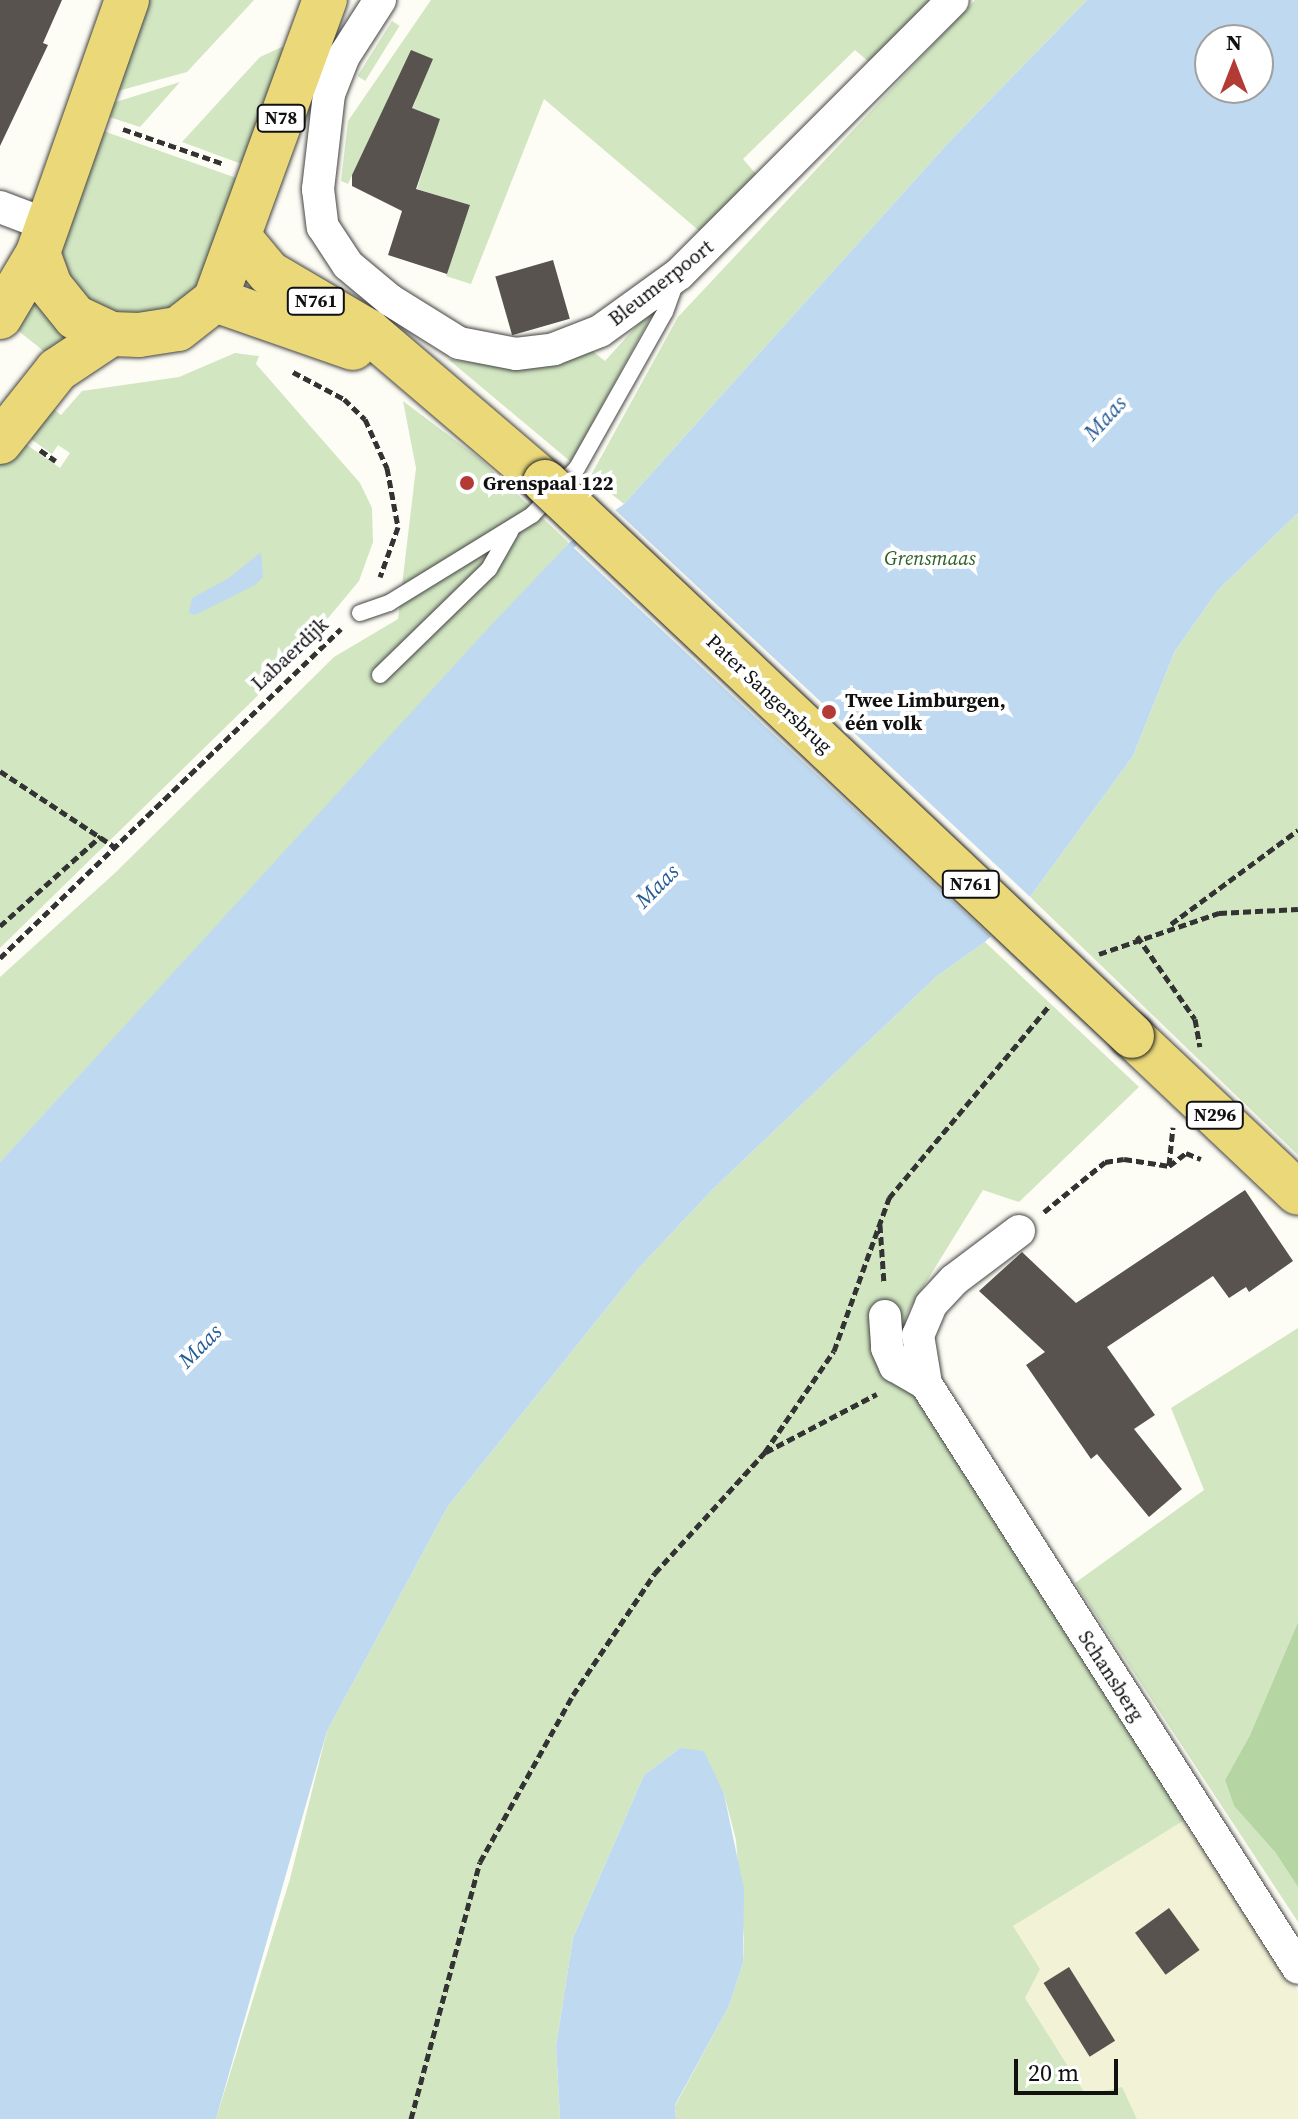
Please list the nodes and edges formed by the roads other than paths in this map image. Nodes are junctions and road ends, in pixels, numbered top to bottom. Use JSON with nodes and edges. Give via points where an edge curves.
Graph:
{"nodes":[{"id":1,"x":127,"y":0,"type":"edge"},
{"id":2,"x":325,"y":0,"type":"edge"},
{"id":3,"x":380,"y":0,"type":"edge"},
{"id":4,"x":953,"y":0,"type":"edge"},
{"id":5,"x":25,"y":224,"type":"edge"},
{"id":6,"x":239,"y":237,"type":"junction"},
{"id":7,"x":679,"y":274,"type":"junction"},
{"id":8,"x":215,"y":300,"type":"junction"},
{"id":9,"x":0,"y":317,"type":"edge"},
{"id":10,"x":111,"y":334,"type":"junction"},
{"id":11,"x":398,"y":361,"type":"junction"},
{"id":12,"x":0,"y":442,"type":"edge"},
{"id":13,"x":513,"y":528,"type":"junction"},
{"id":14,"x":360,"y":613,"type":"road end"},
{"id":15,"x":380,"y":675,"type":"dead end"},
{"id":16,"x":1132,"y":1036,"type":"joint"},
{"id":17,"x":1298,"y":1193,"type":"edge"},
{"id":18,"x":1019,"y":1231,"type":"road end"},
{"id":19,"x":885,"y":1316,"type":"road end"},
{"id":20,"x":926,"y":1384,"type":"junction"},
{"id":21,"x":1298,"y":1968,"type":"edge"}],
"edges":[{"from":1,"to":5,"type":"main road","via":[[86,116]]},
{"from":2,"to":6,"type":"main road","number":"N78"},
{"from":3,"to":7,"type":"street","name":"Bleumerpoort","via":[[351,43],[333,83],[318,189],[328,238],[367,283],[459,343],[516,354],[554,349],[600,331]]},
{"from":4,"to":7,"type":"street","name":"Bleumerpoort"},
{"from":5,"to":9,"type":"main road"},
{"from":5,"to":10,"type":"main road","number":"N78","via":[[59,301],[75,317]]},
{"from":6,"to":8,"type":"main road","number":"N78"},
{"from":6,"to":11,"type":"main road","name":"Pater Sangersbrug","number":"N761","via":[[269,273],[368,331]]},
{"from":7,"to":13,"type":"lane","via":[[665,312],[577,468]]},
{"from":8,"to":10,"type":"main road","number":"N78","via":[[195,321],[178,329]]},
{"from":8,"to":11,"type":"main road","name":"Pater Sangersbrug","number":"N761"},
{"from":10,"to":12,"type":"main road","number":"N78","via":[[57,370]]},
{"from":11,"to":16,"type":"main road","name":"Pater Sangersbrug","number":"N761","bridge":true,"via":[[462,406],[545,482]]},
{"from":13,"to":14,"type":"lane","via":[[389,603]]},
{"from":13,"to":15,"type":"lane","via":[[489,569]]},
{"from":16,"to":17,"type":"main road","number":"N296"},
{"from":18,"to":20,"type":"street","name":"Schansberg","via":[[954,1280],[931,1305],[917,1352]]},
{"from":19,"to":20,"type":"street","name":"Schansberg","via":[[887,1348],[895,1366]]},
{"from":20,"to":21,"type":"street","name":"Schansberg"}]}
